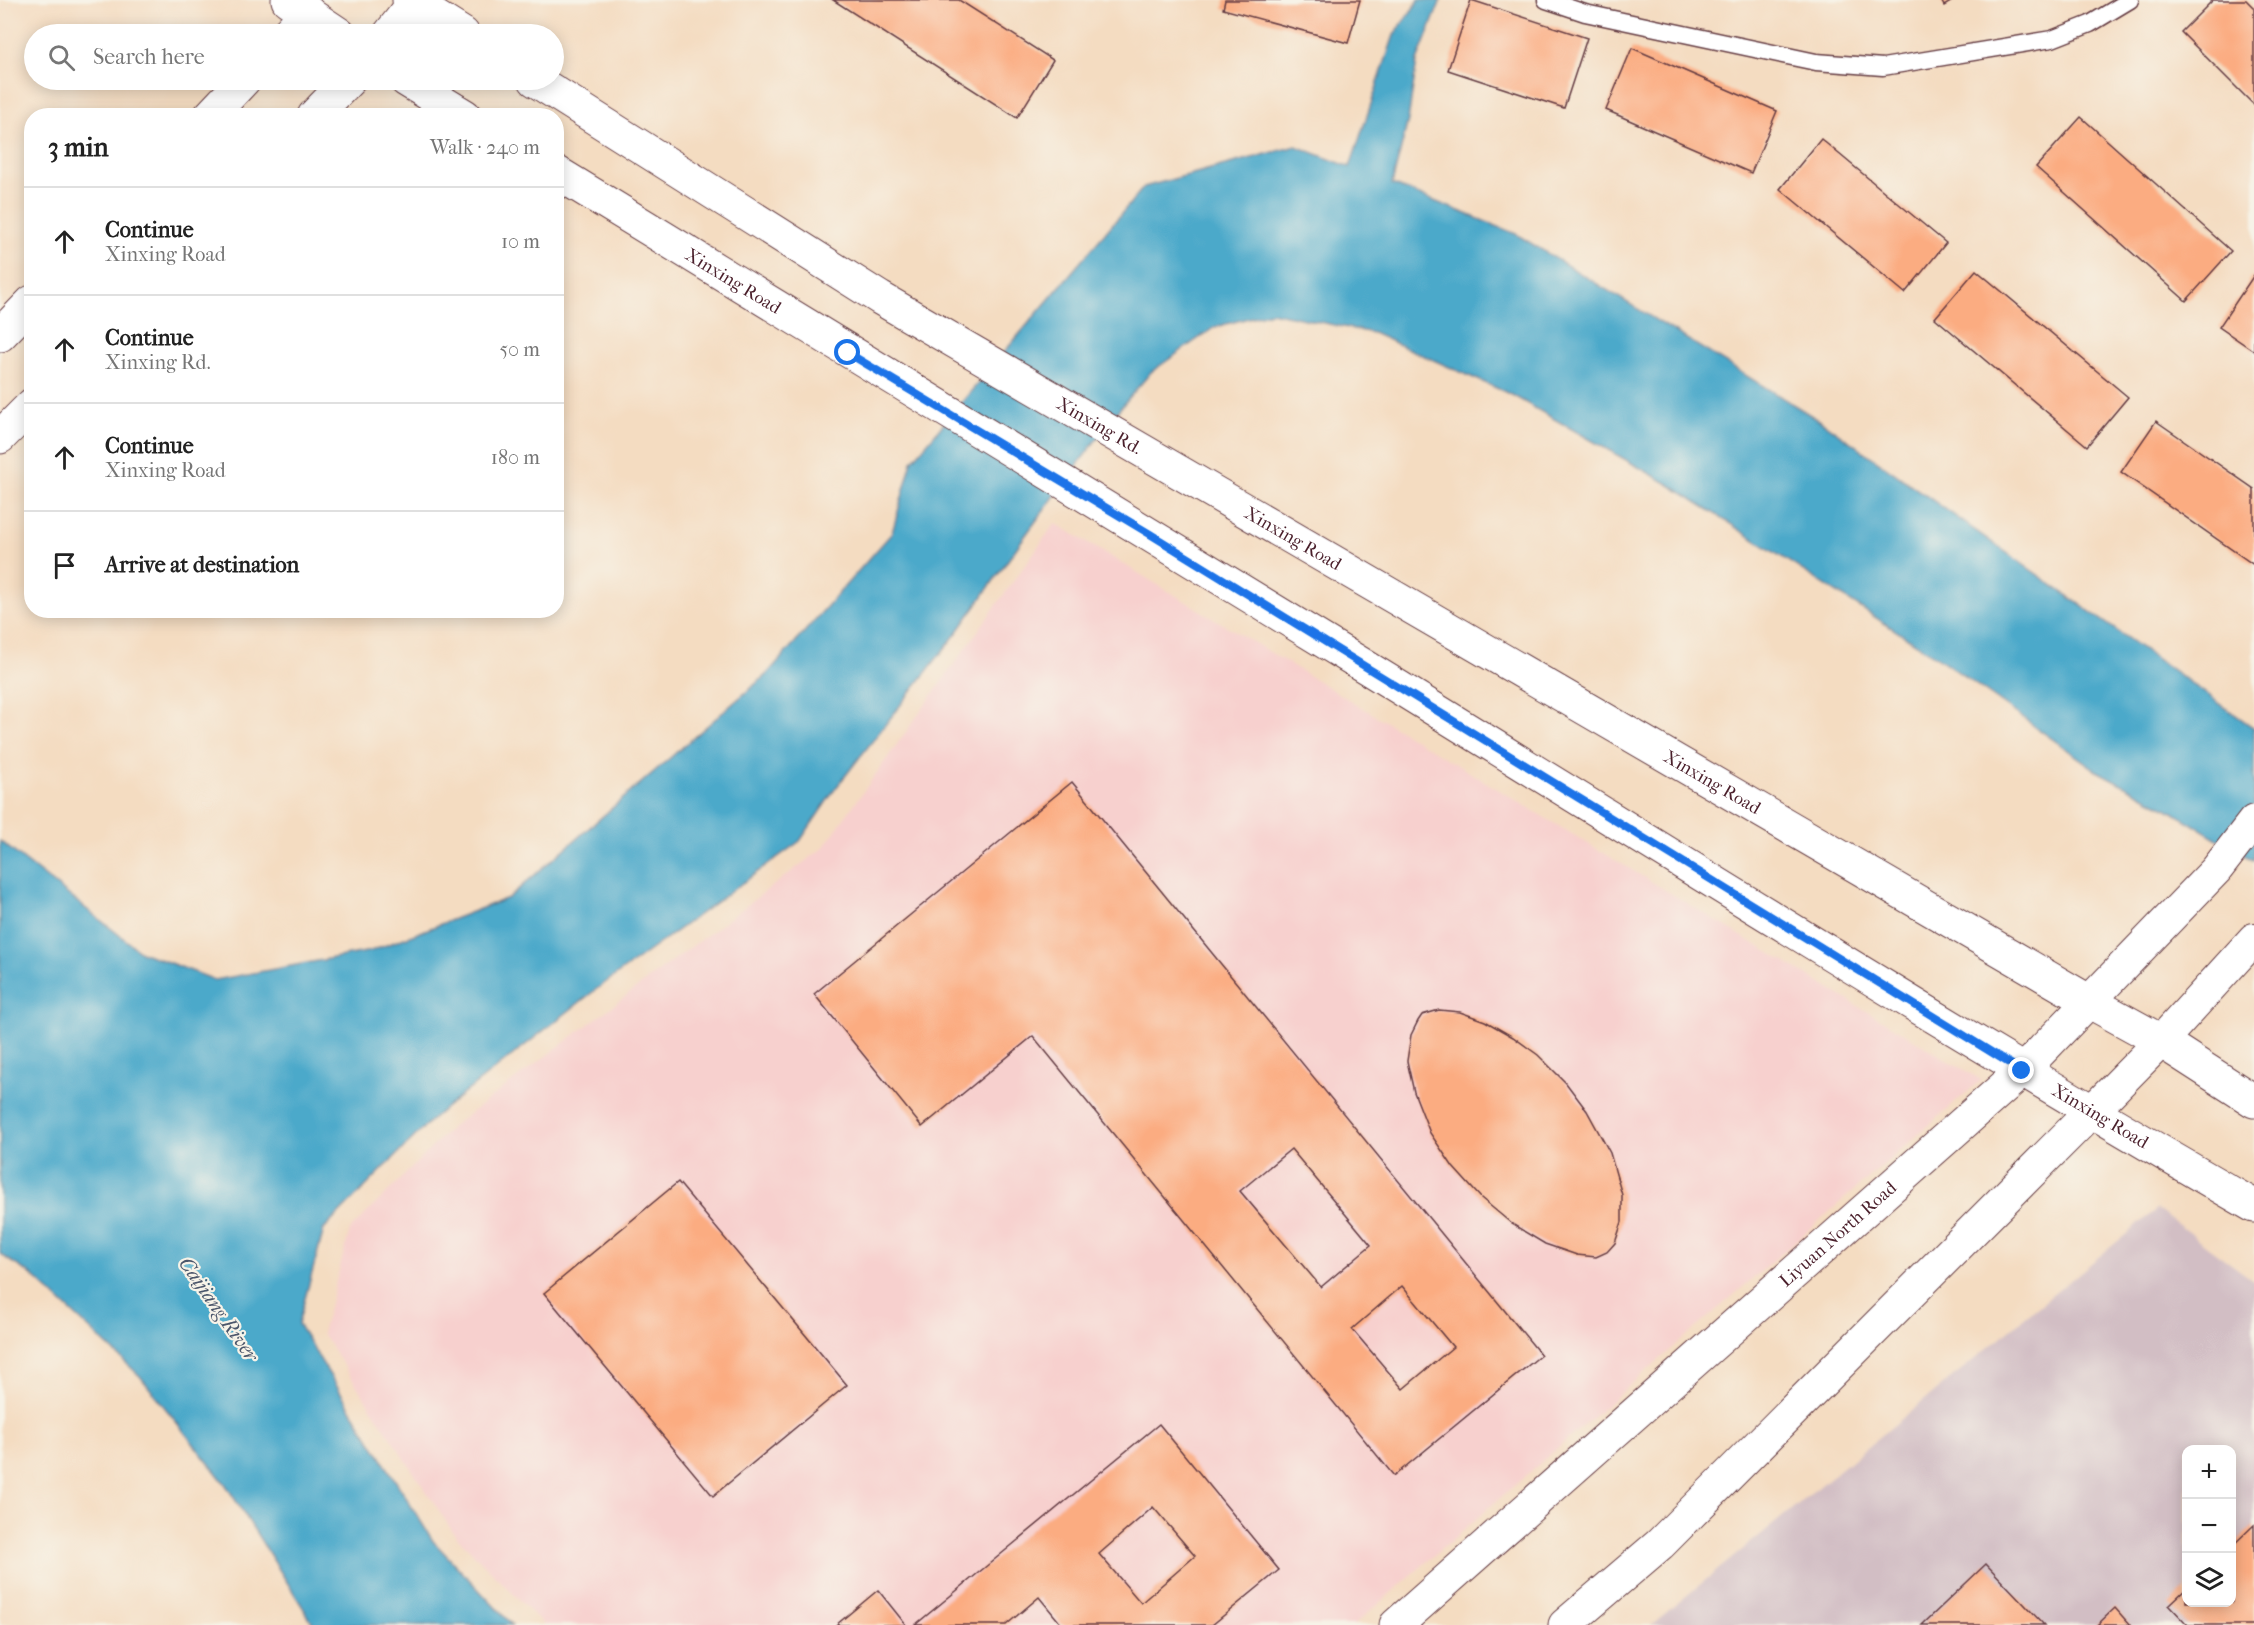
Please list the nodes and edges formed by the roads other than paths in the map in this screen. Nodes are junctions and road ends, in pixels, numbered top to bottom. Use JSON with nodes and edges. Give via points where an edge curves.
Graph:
{"nodes":[{"id":1,"x":1546,"y":0,"type":"edge"},
{"id":2,"x":2130,"y":0,"type":"edge"},
{"id":3,"x":413,"y":1,"type":"edge"},
{"id":4,"x":301,"y":12,"type":"edge"},
{"id":5,"x":322,"y":24,"type":"edge"},
{"id":6,"x":396,"y":24,"type":"edge"},
{"id":7,"x":448,"y":24,"type":"edge"},
{"id":8,"x":235,"y":90,"type":"edge"},
{"id":9,"x":339,"y":90,"type":"edge"},
{"id":10,"x":422,"y":90,"type":"edge"},
{"id":11,"x":551,"y":90,"type":"edge"},
{"id":12,"x":218,"y":108,"type":"edge"},
{"id":13,"x":322,"y":108,"type":"edge"},
{"id":14,"x":452,"y":108,"type":"edge"},
{"id":15,"x":564,"y":177,"type":"edge"},
{"id":16,"x":24,"y":310,"type":"edge"},
{"id":17,"x":0,"y":335,"type":"edge"},
{"id":18,"x":24,"y":413,"type":"edge"},
{"id":19,"x":0,"y":437,"type":"edge"},
{"id":20,"x":1170,"y":466,"type":"joint"},
{"id":21,"x":2254,"y":821,"type":"edge"},
{"id":22,"x":2254,"y":939,"type":"edge"},
{"id":23,"x":2090,"y":1002,"type":"junction"},
{"id":24,"x":2161,"y":1041,"type":"junction"},
{"id":25,"x":2022,"y":1071,"type":"junction"},
{"id":26,"x":2254,"y":1101,"type":"edge"},
{"id":27,"x":2091,"y":1112,"type":"junction"},
{"id":28,"x":2254,"y":1206,"type":"edge"},
{"id":29,"x":1396,"y":1625,"type":"edge"},
{"id":30,"x":1565,"y":1625,"type":"edge"}],
"edges":[{"from":1,"to":2,"type":"lane","via":[[1585,13],[1816,62],[1883,67],[2052,39],[2090,24]]},
{"from":3,"to":6,"type":"street"},
{"from":3,"to":7,"type":"main road"},
{"from":4,"to":5,"type":"main road"},
{"from":8,"to":12,"type":"main road"},
{"from":9,"to":13,"type":"main road"},
{"from":10,"to":14,"type":"main road"},
{"from":11,"to":20,"type":"main road","name":"Xinxing Rd.","via":[[880,298]]},
{"from":15,"to":25,"type":"main road","name":"Xinxing Road"},
{"from":16,"to":17,"type":"main road"},
{"from":18,"to":19,"type":"main road"},
{"from":20,"to":23,"type":"main road","name":"Xinxing Road"},
{"from":21,"to":23,"type":"street","name":"Liyuan North Road","via":[[2216,870]]},
{"from":22,"to":24,"type":"street"},
{"from":23,"to":24,"type":"main road","name":"Xinxing Road"},
{"from":23,"to":25,"type":"street","name":"Liyuan North Road"},
{"from":24,"to":26,"type":"main road","name":"Xinxing Road"},
{"from":24,"to":27,"type":"street"},
{"from":25,"to":27,"type":"main road","name":"Xinxing Road"},
{"from":25,"to":29,"type":"main road","name":"Liyuan North Road"},
{"from":27,"to":28,"type":"main road","name":"Xinxing Road"},
{"from":27,"to":30,"type":"main road","via":[[1660,1544]]}]}
